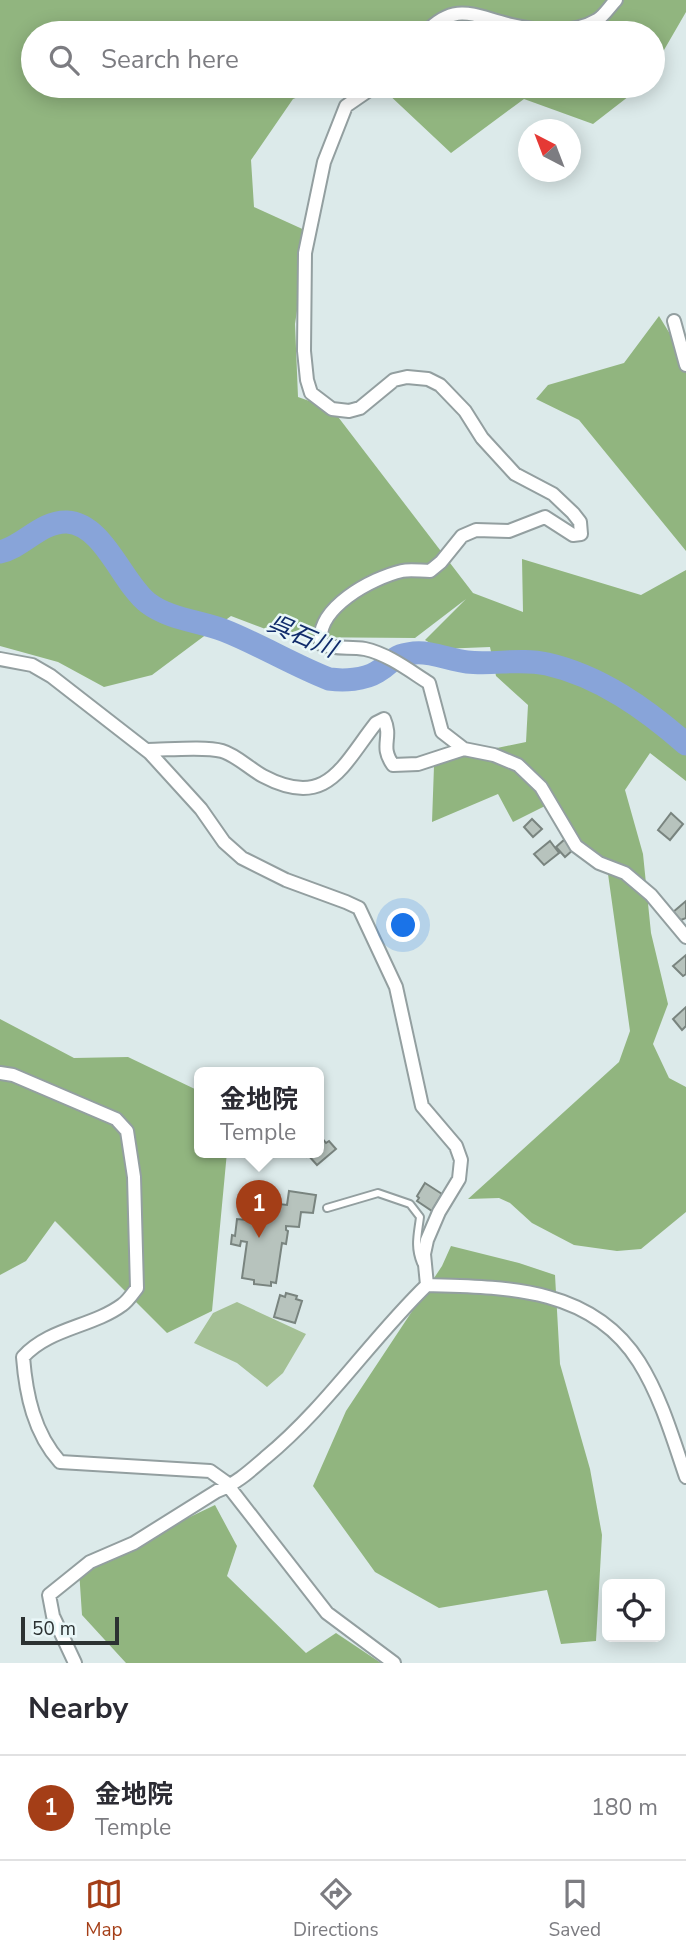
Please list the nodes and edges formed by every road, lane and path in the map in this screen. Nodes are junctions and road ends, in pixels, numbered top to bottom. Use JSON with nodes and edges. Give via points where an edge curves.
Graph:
{"nodes":[{"id":1,"x":616,"y":0,"type":"edge"},
{"id":2,"x":438,"y":21,"type":"edge"},
{"id":3,"x":501,"y":21,"type":"edge"},
{"id":4,"x":593,"y":21,"type":"edge"},
{"id":5,"x":358,"y":98,"type":"edge"},
{"id":6,"x":674,"y":321,"type":"dead end"},
{"id":7,"x":686,"y":365,"type":"edge"},
{"id":8,"x":0,"y":659,"type":"edge"},
{"id":9,"x":464,"y":749,"type":"junction"},
{"id":10,"x":147,"y":750,"type":"junction"},
{"id":11,"x":686,"y":937,"type":"edge"},
{"id":12,"x":0,"y":1073,"type":"edge"},
{"id":13,"x":327,"y":1208,"type":"dead end"},
{"id":14,"x":425,"y":1271,"type":"junction"},
{"id":15,"x":427,"y":1285,"type":"junction"},
{"id":16,"x":686,"y":1477,"type":"edge"},
{"id":17,"x":230,"y":1486,"type":"junction"},
{"id":18,"x":75,"y":1663,"type":"edge"},
{"id":19,"x":394,"y":1663,"type":"edge"}],
"edges":[{"from":1,"to":4,"type":"street"},
{"from":2,"to":3,"type":"street","via":[[457,10],[472,10]]},
{"from":5,"to":9,"type":"street","via":[[346,106],[324,162],[305,253],[304,351],[311,393],[332,409],[349,411],[360,408],[394,380],[428,379],[465,411],[515,474],[554,494],[580,522],[580,534],[573,535],[545,517],[509,531],[476,530],[462,536],[430,571],[404,570],[369,583],[329,614],[321,644],[334,649],[365,649],[429,683],[442,732]]},
{"from":6,"to":7,"type":"street"},
{"from":8,"to":10,"type":"street","via":[[32,665],[51,676]]},
{"from":9,"to":10,"type":"street","via":[[418,764],[393,765],[385,754],[384,719],[376,723],[334,778],[300,789],[275,782],[223,751]]},
{"from":9,"to":11,"type":"street","via":[[517,765],[541,787],[576,846],[599,863],[625,873],[651,895]]},
{"from":10,"to":14,"type":"street","via":[[242,858],[286,880],[346,901],[359,908],[368,924],[396,987],[422,1106],[456,1146],[461,1160],[459,1179],[427,1240]]},
{"from":12,"to":17,"type":"street","via":[[116,1119],[127,1130],[134,1177],[137,1288],[123,1304],[32,1347],[23,1357],[31,1410],[51,1451],[60,1462],[210,1471]]},
{"from":13,"to":14,"type":"lane","via":[[375,1193],[410,1204],[420,1217],[417,1253]]},
{"from":14,"to":15,"type":"street"},
{"from":15,"to":16,"type":"street","via":[[560,1299],[608,1326],[640,1364]]},
{"from":15,"to":17,"type":"street","via":[[326,1401]]},
{"from":17,"to":18,"type":"street","via":[[134,1543],[90,1562],[49,1595],[53,1616]]},
{"from":17,"to":19,"type":"street","via":[[327,1612]]}]}
